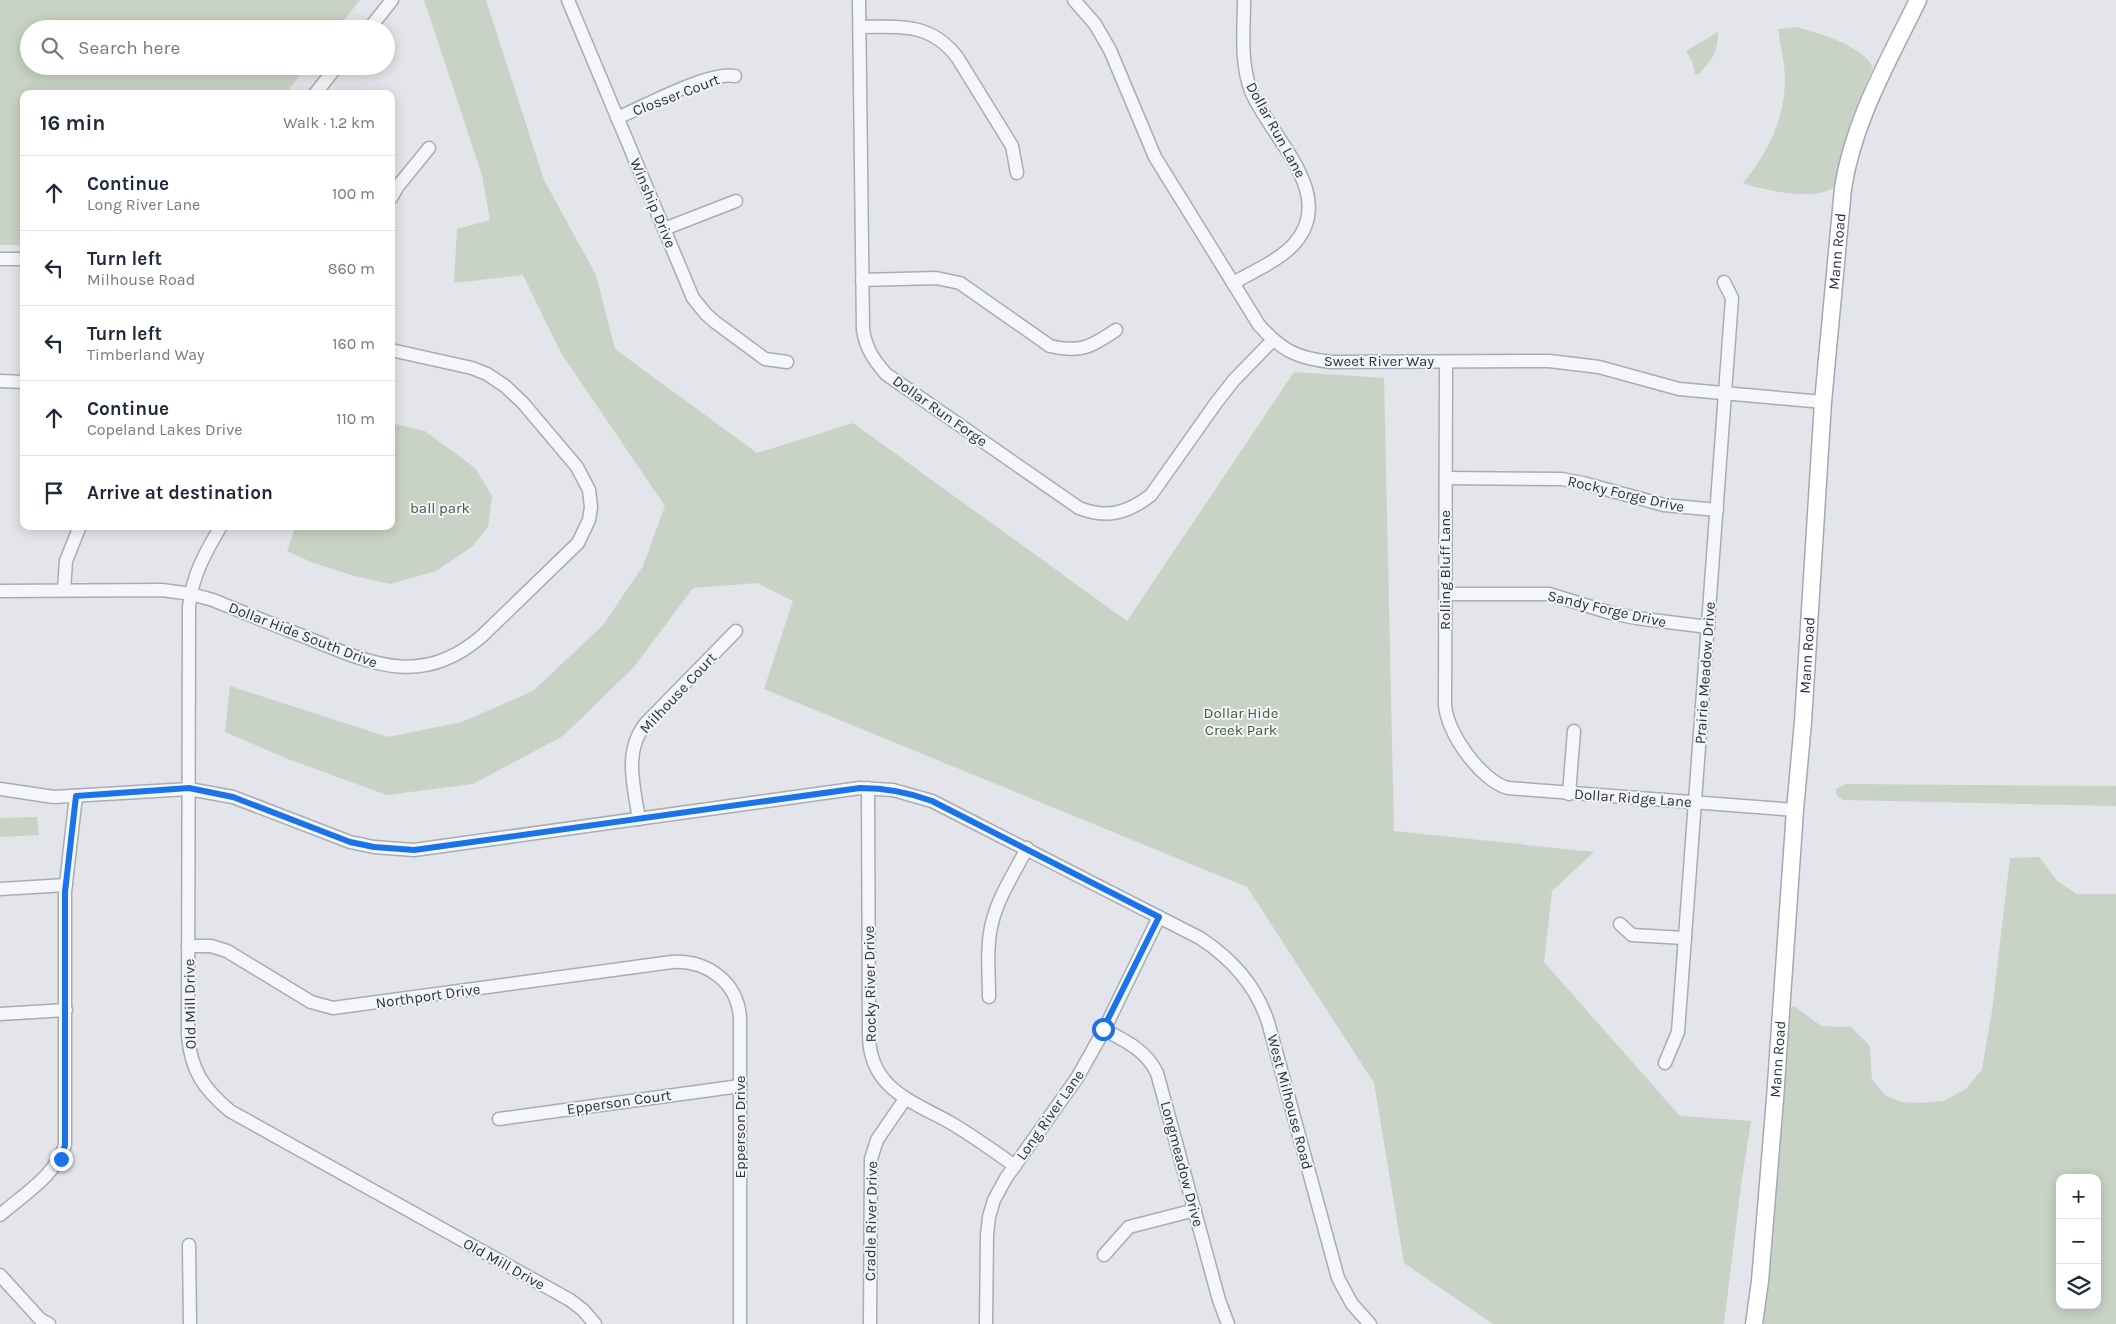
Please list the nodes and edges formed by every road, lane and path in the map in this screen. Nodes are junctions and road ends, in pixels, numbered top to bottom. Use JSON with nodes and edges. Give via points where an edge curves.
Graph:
{"nodes":[{"id":1,"x":392,"y":0,"type":"edge"},
{"id":2,"x":859,"y":0,"type":"edge"},
{"id":3,"x":1074,"y":0,"type":"edge"},
{"id":4,"x":1244,"y":0,"type":"edge"},
{"id":5,"x":1918,"y":0,"type":"edge"},
{"id":6,"x":571,"y":1,"type":"edge"},
{"id":7,"x":376,"y":20,"type":"edge"},
{"id":8,"x":860,"y":27,"type":"junction"},
{"id":9,"x":330,"y":75,"type":"edge"},
{"id":10,"x":735,"y":76,"type":"dead end"},
{"id":11,"x":317,"y":90,"type":"edge"},
{"id":12,"x":617,"y":118,"type":"junction"},
{"id":13,"x":429,"y":148,"type":"dead end"},
{"id":14,"x":1017,"y":173,"type":"dead end"},
{"id":15,"x":395,"y":191,"type":"edge"},
{"id":16,"x":736,"y":201,"type":"dead end"},
{"id":17,"x":664,"y":230,"type":"junction"},
{"id":18,"x":0,"y":259,"type":"edge"},
{"id":19,"x":20,"y":259,"type":"edge"},
{"id":20,"x":862,"y":280,"type":"junction"},
{"id":21,"x":1724,"y":282,"type":"dead end"},
{"id":22,"x":1233,"y":284,"type":"junction"},
{"id":23,"x":1116,"y":330,"type":"dead end"},
{"id":24,"x":1273,"y":340,"type":"junction"},
{"id":25,"x":395,"y":351,"type":"edge"},
{"id":26,"x":788,"y":362,"type":"dead end"},
{"id":27,"x":1446,"y":362,"type":"junction"},
{"id":28,"x":0,"y":382,"type":"edge"},
{"id":29,"x":20,"y":382,"type":"edge"},
{"id":30,"x":1725,"y":393,"type":"junction"},
{"id":31,"x":1823,"y":402,"type":"junction"},
{"id":32,"x":1446,"y":478,"type":"junction"},
{"id":33,"x":1716,"y":510,"type":"junction"},
{"id":34,"x":78,"y":530,"type":"edge"},
{"id":35,"x":219,"y":530,"type":"edge"},
{"id":36,"x":64,"y":590,"type":"junction"},
{"id":37,"x":0,"y":591,"type":"edge"},
{"id":38,"x":191,"y":594,"type":"junction"},
{"id":39,"x":1446,"y":594,"type":"junction"},
{"id":40,"x":1708,"y":627,"type":"junction"},
{"id":41,"x":736,"y":631,"type":"dead end"},
{"id":42,"x":1574,"y":731,"type":"dead end"},
{"id":43,"x":1479,"y":767,"type":"joint"},
{"id":44,"x":189,"y":788,"type":"junction"},
{"id":45,"x":868,"y":788,"type":"junction"},
{"id":46,"x":0,"y":789,"type":"edge"},
{"id":47,"x":1569,"y":794,"type":"junction"},
{"id":48,"x":76,"y":796,"type":"junction"},
{"id":49,"x":1695,"y":803,"type":"junction"},
{"id":50,"x":1795,"y":810,"type":"junction"},
{"id":51,"x":639,"y":819,"type":"junction"},
{"id":52,"x":1027,"y":848,"type":"junction"},
{"id":53,"x":66,"y":885,"type":"junction"},
{"id":54,"x":0,"y":889,"type":"edge"},
{"id":55,"x":1159,"y":917,"type":"junction"},
{"id":56,"x":1620,"y":924,"type":"dead end"},
{"id":57,"x":1684,"y":938,"type":"junction"},
{"id":58,"x":188,"y":946,"type":"junction"},
{"id":59,"x":682,"y":961,"type":"joint"},
{"id":60,"x":989,"y":997,"type":"dead end"},
{"id":61,"x":66,"y":1010,"type":"junction"},
{"id":62,"x":0,"y":1014,"type":"edge"},
{"id":63,"x":1103,"y":1029,"type":"junction"},
{"id":64,"x":1665,"y":1063,"type":"dead end"},
{"id":65,"x":740,"y":1086,"type":"junction"},
{"id":66,"x":906,"y":1099,"type":"junction"},
{"id":67,"x":499,"y":1119,"type":"dead end"},
{"id":68,"x":1014,"y":1166,"type":"junction"},
{"id":69,"x":1195,"y":1210,"type":"junction"},
{"id":70,"x":0,"y":1215,"type":"edge"},
{"id":71,"x":189,"y":1245,"type":"dead end"},
{"id":72,"x":1104,"y":1255,"type":"dead end"},
{"id":73,"x":0,"y":1275,"type":"edge"},
{"id":74,"x":49,"y":1324,"type":"edge"},
{"id":75,"x":190,"y":1324,"type":"edge"},
{"id":76,"x":595,"y":1324,"type":"edge"},
{"id":77,"x":740,"y":1324,"type":"edge"},
{"id":78,"x":870,"y":1324,"type":"edge"},
{"id":79,"x":986,"y":1324,"type":"edge"},
{"id":80,"x":1228,"y":1324,"type":"edge"},
{"id":81,"x":1370,"y":1324,"type":"edge"},
{"id":82,"x":1754,"y":1324,"type":"edge"}],
"edges":[{"from":1,"to":7,"type":"street"},
{"from":2,"to":8,"type":"street","name":"Dollar Run Forge"},
{"from":3,"to":22,"type":"street","name":"Sweet River Way","via":[[1095,24],[1110,50],[1155,157]]},
{"from":4,"to":22,"type":"street","name":"Dollar Run Lane","via":[[1246,76],[1259,105],[1305,180],[1309,198],[1308,216],[1294,244]]},
{"from":5,"to":31,"type":"main road","name":"Mann Road","via":[[1861,118],[1848,159]]},
{"from":6,"to":12,"type":"street","name":"Winship Drive"},
{"from":8,"to":14,"type":"street","via":[[908,27],[925,31],[949,47],[1012,146]]},
{"from":8,"to":20,"type":"street","name":"Dollar Run Forge"},
{"from":9,"to":11,"type":"street"},
{"from":10,"to":12,"type":"street","name":"Closser Court","via":[[695,84]]},
{"from":12,"to":17,"type":"street","name":"Winship Drive"},
{"from":13,"to":15,"type":"street"},
{"from":16,"to":17,"type":"street"},
{"from":17,"to":26,"type":"street","name":"Winship Drive","via":[[691,295],[706,314],[765,359]]},
{"from":18,"to":19,"type":"street"},
{"from":20,"to":23,"type":"street","via":[[936,278],[960,283],[1050,346],[1066,350],[1094,346]]},
{"from":20,"to":24,"type":"street","name":"Dollar Run Forge","via":[[866,345],[886,374],[1079,508],[1091,513],[1121,513],[1136,507],[1151,495],[1234,380]]},
{"from":21,"to":30,"type":"street","name":"Prairie Meadow Drive","via":[[1732,298]]},
{"from":22,"to":24,"type":"street","name":"Sweet River Way","via":[[1259,325]]},
{"from":24,"to":27,"type":"street","name":"Sweet River Way","via":[[1306,359]]},
{"from":25,"to":38,"type":"street","name":"Dollar Hide South Drive","via":[[487,374],[523,403],[587,483],[591,502],[587,528],[575,546],[473,644],[452,656],[409,667],[373,664]]},
{"from":27,"to":30,"type":"street","name":"Sweet River Way","via":[[1549,361],[1577,364],[1679,389]]},
{"from":27,"to":32,"type":"street","name":"Rolling Bluff Lane"},
{"from":28,"to":29,"type":"street"},
{"from":30,"to":31,"type":"street","name":"Sweet River Way"},
{"from":30,"to":33,"type":"street","name":"Prairie Meadow Drive"},
{"from":31,"to":50,"type":"main road","name":"Mann Road"},
{"from":32,"to":33,"type":"street","name":"Rocky Forge Drive","via":[[1562,479],[1664,505]]},
{"from":32,"to":39,"type":"street","name":"Rolling Bluff Lane"},
{"from":33,"to":40,"type":"street","name":"Prairie Meadow Drive"},
{"from":34,"to":36,"type":"street","via":[[66,562]]},
{"from":35,"to":38,"type":"street","name":"Old Mill Drive","via":[[200,562]]},
{"from":36,"to":37,"type":"street","name":"Dollar Hide South Drive"},
{"from":36,"to":38,"type":"street","name":"Dollar Hide South Drive","via":[[162,590]]},
{"from":38,"to":44,"type":"street","name":"Old Mill Drive"},
{"from":39,"to":40,"type":"street","name":"Sandy Forge Drive","via":[[1549,594],[1611,613]]},
{"from":39,"to":43,"type":"street","name":"Rolling Bluff Lane","via":[[1446,715],[1452,734]]},
{"from":40,"to":49,"type":"street","name":"Prairie Meadow Drive"},
{"from":41,"to":51,"type":"street","name":"Milhouse Court","via":[[639,733],[632,761]]},
{"from":42,"to":47,"type":"street"},
{"from":43,"to":47,"type":"street","name":"Dollar Ridge Lane","via":[[1501,786]]},
{"from":44,"to":48,"type":"street","name":"West Milhouse Road"},
{"from":44,"to":51,"type":"street","name":"West Milhouse Road","via":[[233,797],[350,842],[394,849],[430,848]]},
{"from":44,"to":58,"type":"street","name":"Old Mill Drive"},
{"from":45,"to":51,"type":"street","name":"West Milhouse Road"},
{"from":45,"to":52,"type":"street","name":"West Milhouse Road","via":[[921,796]]},
{"from":45,"to":66,"type":"street","name":"Rocky River Drive","via":[[869,1041],[873,1060],[883,1078]]},
{"from":46,"to":48,"type":"street","name":"West Milhouse Road","via":[[54,797]]},
{"from":47,"to":49,"type":"street","name":"Dollar Ridge Lane"},
{"from":48,"to":53,"type":"street"},
{"from":49,"to":50,"type":"street","name":"Dollar Ridge Lane"},
{"from":49,"to":57,"type":"street","name":"Prairie Meadow Drive"},
{"from":50,"to":82,"type":"main road","name":"Mann Road","via":[[1760,1281]]},
{"from":52,"to":55,"type":"street","name":"West Milhouse Road"},
{"from":52,"to":60,"type":"street","via":[[992,924]]},
{"from":53,"to":54,"type":"street"},
{"from":53,"to":61,"type":"street"},
{"from":55,"to":63,"type":"street","name":"Long River Lane"},
{"from":55,"to":81,"type":"street","name":"West Milhouse Road","via":[[1224,954],[1246,978],[1261,1004],[1338,1278],[1352,1304]]},
{"from":56,"to":57,"type":"street","via":[[1632,935]]},
{"from":57,"to":64,"type":"street","name":"Prairie Meadow Drive","via":[[1678,1032]]},
{"from":58,"to":59,"type":"street","name":"Northport Drive","via":[[211,946],[227,951],[311,1002],[333,1008]]},
{"from":58,"to":76,"type":"street","name":"Old Mill Drive","via":[[189,1048],[198,1075],[217,1101],[236,1115],[574,1302]]},
{"from":59,"to":65,"type":"street","name":"Epperson Drive","via":[[704,966],[715,973],[724,980],[735,998],[740,1017]]},
{"from":61,"to":62,"type":"street"},
{"from":61,"to":70,"type":"street","via":[[65,1145],[61,1159]]},
{"from":63,"to":68,"type":"street","name":"Long River Lane","via":[[1078,1078]]},
{"from":63,"to":69,"type":"street","name":"Longmeadow Drive","via":[[1138,1048],[1157,1072]]},
{"from":65,"to":67,"type":"street","name":"Epperson Court"},
{"from":65,"to":77,"type":"street","name":"Epperson Drive"},
{"from":66,"to":68,"type":"street","name":"Rocky River Drive","via":[[953,1124]]},
{"from":66,"to":78,"type":"street","name":"Cradle River Drive","via":[[877,1140],[871,1159]]},
{"from":68,"to":79,"type":"street","name":"Long River Lane","via":[[1000,1188],[989,1217]]},
{"from":69,"to":72,"type":"street","via":[[1129,1227]]},
{"from":69,"to":80,"type":"street","name":"Longmeadow Drive"},
{"from":71,"to":75,"type":"street"},
{"from":73,"to":74,"type":"street","via":[[40,1319]]}]}
